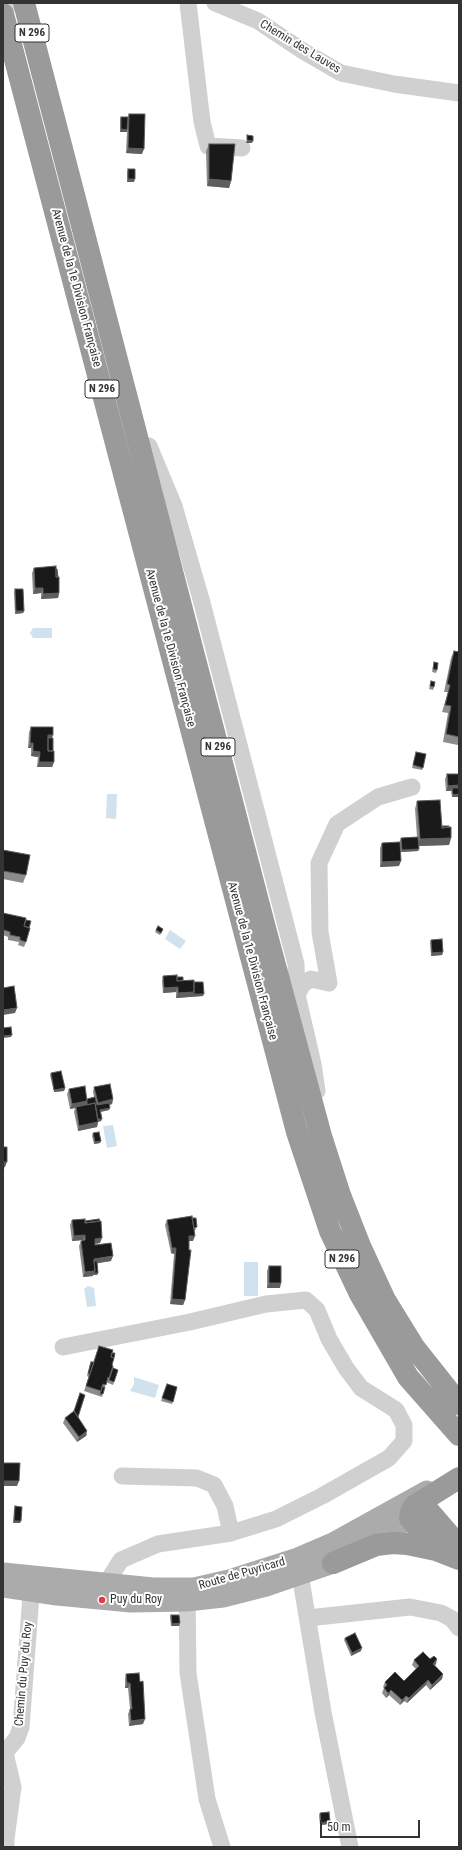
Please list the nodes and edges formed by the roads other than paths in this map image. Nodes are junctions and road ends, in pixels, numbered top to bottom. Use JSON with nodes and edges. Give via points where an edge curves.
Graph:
{"nodes":[{"id":1,"x":24,"y":3,"type":"edge"},
{"id":2,"x":188,"y":3,"type":"edge"},
{"id":3,"x":215,"y":3,"type":"edge"},
{"id":4,"x":3,"y":14,"type":"edge"},
{"id":5,"x":459,"y":93,"type":"edge"},
{"id":6,"x":242,"y":148,"type":"dead end"},
{"id":7,"x":126,"y":392,"type":"junction"},
{"id":8,"x":412,"y":787,"type":"dead end"},
{"id":9,"x":297,"y":995,"type":"junction"},
{"id":10,"x":327,"y":1156,"type":"junction"},
{"id":11,"x":62,"y":1347,"type":"dead end"},
{"id":12,"x":459,"y":1404,"type":"edge"},
{"id":13,"x":457,"y":1441,"type":"edge"},
{"id":14,"x":459,"y":1472,"type":"edge"},
{"id":15,"x":122,"y":1476,"type":"dead end"},
{"id":16,"x":459,"y":1478,"type":"edge"},
{"id":17,"x":459,"y":1489,"type":"edge"},
{"id":18,"x":417,"y":1510,"type":"junction"},
{"id":19,"x":231,"y":1533,"type":"junction"},
{"id":20,"x":459,"y":1546,"type":"edge"},
{"id":21,"x":436,"y":1550,"type":"junction"},
{"id":22,"x":459,"y":1559,"type":"edge"},
{"id":23,"x":333,"y":1563,"type":"junction"},
{"id":24,"x":299,"y":1566,"type":"junction"},
{"id":25,"x":21,"y":1580,"type":"edge"},
{"id":26,"x":104,"y":1583,"type":"junction"},
{"id":27,"x":3,"y":1586,"type":"edge"},
{"id":28,"x":76,"y":1589,"type":"junction"},
{"id":29,"x":57,"y":1595,"type":"junction"},
{"id":30,"x":187,"y":1595,"type":"junction"},
{"id":31,"x":165,"y":1602,"type":"junction"},
{"id":32,"x":308,"y":1618,"type":"junction"},
{"id":33,"x":459,"y":1628,"type":"edge"},
{"id":34,"x":4,"y":1754,"type":"edge"},
{"id":35,"x":6,"y":1847,"type":"edge"},
{"id":36,"x":222,"y":1847,"type":"edge"},
{"id":37,"x":350,"y":1847,"type":"edge"}],
"edges":[{"from":1,"to":7,"type":"highway","name":"Avenue de la 1e Division Française","number":"N 296"},
{"from":2,"to":6,"type":"street","via":[[202,122],[208,146]]},
{"from":3,"to":5,"type":"street","name":"Chemin des Lauves","via":[[258,21],[341,73]]},
{"from":4,"to":13,"type":"highway","name":"Avenue de la 1e Division Française","number":"N 296","via":[[297,1132],[330,1231],[377,1326],[408,1377]]},
{"from":7,"to":9,"type":"street","via":[[138,415],[174,506],[201,599],[296,964]]},
{"from":7,"to":10,"type":"highway","name":"Avenue de la 1e Division Française","number":"N 296"},
{"from":8,"to":9,"type":"street","via":[[378,797],[337,824],[319,863],[320,932],[329,983],[311,979],[303,984]]},
{"from":9,"to":10,"type":"street","via":[[314,1064]]},
{"from":10,"to":12,"type":"highway","name":"Avenue de la 1e Division Française","number":"N 296","via":[[360,1246],[385,1300],[414,1347]]},
{"from":11,"to":19,"type":"street","via":[[266,1304],[306,1300],[317,1310],[329,1339],[361,1388],[396,1410],[404,1425],[404,1441],[389,1458],[322,1496],[276,1519]]},
{"from":14,"to":24,"type":"main road","name":"Route de Puyricard","via":[[339,1540]]},
{"from":15,"to":19,"type":"street","via":[[197,1478],[214,1485],[225,1506]]},
{"from":16,"to":18,"type":"highway"},
{"from":17,"to":18,"type":"main road","name":"Route de Puyricard"},
{"from":18,"to":20,"type":"highway"},
{"from":18,"to":21,"type":"highway"},
{"from":18,"to":23,"type":"main road","name":"Route de Puyricard","via":[[386,1533]]},
{"from":18,"to":24,"type":"main road"},
{"from":19,"to":26,"type":"street","via":[[158,1544],[121,1560]]},
{"from":21,"to":22,"type":"highway"},
{"from":21,"to":23,"type":"highway","via":[[407,1544],[376,1545]]},
{"from":23,"to":24,"type":"main road","name":"Route de Puyricard"},
{"from":24,"to":30,"type":"main road","name":"Route de Puyricard","via":[[232,1585],[209,1584]]},
{"from":24,"to":30,"type":"main road","name":"Route de Puyricard","via":[[266,1586],[228,1595]]},
{"from":24,"to":32,"type":"street"},
{"from":25,"to":27,"type":"main road","name":"Route de Puyricard"},
{"from":25,"to":28,"type":"main road","name":"Route de Puyricard"},
{"from":25,"to":29,"type":"main road","name":"Route de Puyricard"},
{"from":25,"to":34,"type":"street","name":"Chemin du Puy du Roy","via":[[21,1727],[17,1738]]},
{"from":26,"to":28,"type":"main road","name":"Route de Puyricard"},
{"from":26,"to":30,"type":"main road","name":"Route de Puyricard","via":[[153,1588]]},
{"from":28,"to":29,"type":"main road","name":"Route de Puyricard"},
{"from":28,"to":31,"type":"main road","name":"Route de Puyricard","via":[[131,1602]]},
{"from":29,"to":31,"type":"street","via":[[76,1602],[151,1608]]},
{"from":30,"to":31,"type":"main road","name":"Route de Puyricard"},
{"from":30,"to":36,"type":"street","via":[[189,1681],[207,1799]]},
{"from":32,"to":33,"type":"street","via":[[410,1607],[441,1613],[452,1619]]},
{"from":32,"to":37,"type":"street","via":[[323,1712]]},
{"from":34,"to":35,"type":"street","name":"Chemin du Puy du Roy","via":[[13,1787]]}]}
